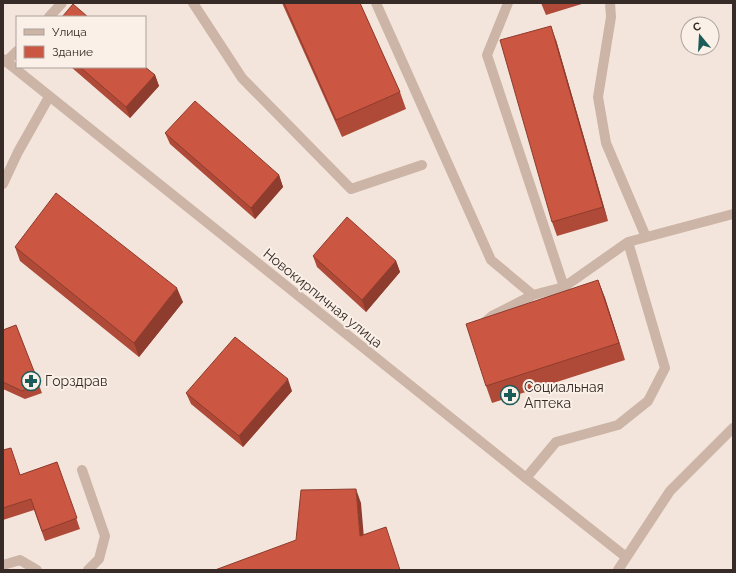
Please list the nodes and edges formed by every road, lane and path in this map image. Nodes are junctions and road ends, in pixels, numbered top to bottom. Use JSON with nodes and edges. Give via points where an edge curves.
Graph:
{"nodes":[{"id":1,"x":62,"y":3,"type":"edge"},
{"id":2,"x":193,"y":3,"type":"edge"},
{"id":3,"x":376,"y":3,"type":"edge"},
{"id":4,"x":508,"y":3,"type":"edge"},
{"id":5,"x":610,"y":3,"type":"edge"},
{"id":6,"x":50,"y":16,"type":"edge"},
{"id":7,"x":16,"y":52,"type":"edge"},
{"id":8,"x":5,"y":60,"type":"edge"},
{"id":9,"x":49,"y":97,"type":"junction"},
{"id":10,"x":422,"y":165,"type":"dead end"},
{"id":11,"x":3,"y":184,"type":"edge"},
{"id":12,"x":733,"y":214,"type":"edge"},
{"id":13,"x":646,"y":238,"type":"junction"},
{"id":14,"x":628,"y":242,"type":"junction"},
{"id":15,"x":564,"y":287,"type":"junction"},
{"id":16,"x":533,"y":295,"type":"junction"},
{"id":17,"x":479,"y":328,"type":"edge"},
{"id":18,"x":733,"y":428,"type":"edge"},
{"id":19,"x":82,"y":470,"type":"dead end"},
{"id":20,"x":526,"y":478,"type":"junction"},
{"id":21,"x":626,"y":557,"type":"junction"},
{"id":22,"x":3,"y":565,"type":"edge"},
{"id":23,"x":37,"y":570,"type":"edge"},
{"id":24,"x":88,"y":570,"type":"edge"},
{"id":25,"x":618,"y":570,"type":"edge"}],
"edges":[{"from":1,"to":6,"type":"street"},
{"from":2,"to":10,"type":"street","via":[[242,78],[352,189]]},
{"from":3,"to":16,"type":"street","via":[[491,260]]},
{"from":4,"to":15,"type":"street","via":[[487,55]]},
{"from":5,"to":13,"type":"street","via":[[611,17],[598,97],[606,143]]},
{"from":7,"to":8,"type":"street"},
{"from":8,"to":9,"type":"street","name":"Новокирпичная улица"},
{"from":9,"to":11,"type":"street"},
{"from":9,"to":20,"type":"street","name":"Новокирпичная улица"},
{"from":12,"to":13,"type":"street"},
{"from":13,"to":14,"type":"street"},
{"from":14,"to":15,"type":"street"},
{"from":14,"to":20,"type":"street","via":[[665,368],[648,401],[618,425],[556,442]]},
{"from":15,"to":16,"type":"street"},
{"from":16,"to":17,"type":"street","via":[[492,316]]},
{"from":18,"to":21,"type":"street","via":[[670,491]]},
{"from":19,"to":24,"type":"street","via":[[105,536],[99,558]]},
{"from":20,"to":21,"type":"street","name":"Новокирпичная улица"},
{"from":21,"to":25,"type":"street"},
{"from":22,"to":23,"type":"street","via":[[20,560]]}]}
